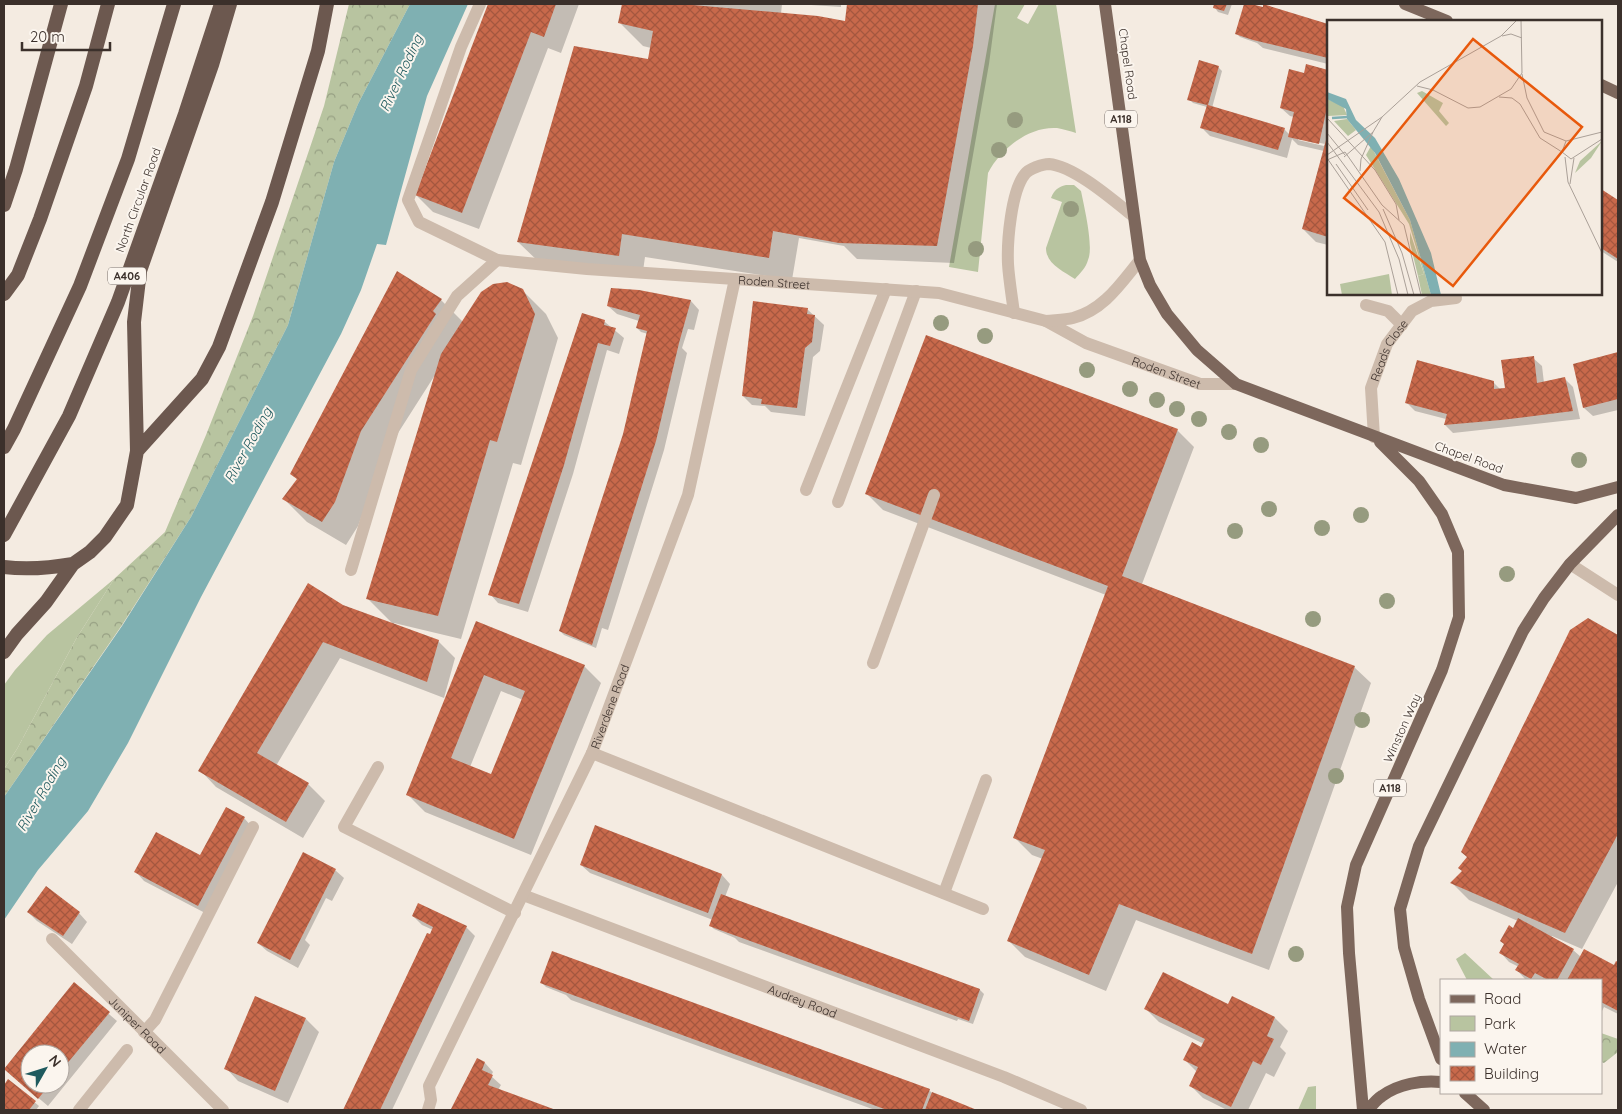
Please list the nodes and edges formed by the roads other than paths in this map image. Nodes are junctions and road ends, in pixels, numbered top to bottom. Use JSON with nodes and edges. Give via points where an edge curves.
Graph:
{"nodes":[{"id":1,"x":61,"y":4,"type":"edge"},
{"id":2,"x":108,"y":4,"type":"edge"},
{"id":3,"x":174,"y":4,"type":"edge"},
{"id":4,"x":221,"y":4,"type":"edge"},
{"id":5,"x":230,"y":4,"type":"edge"},
{"id":6,"x":327,"y":4,"type":"edge"},
{"id":7,"x":480,"y":4,"type":"edge"},
{"id":8,"x":1106,"y":4,"type":"edge"},
{"id":9,"x":1405,"y":4,"type":"edge"},
{"id":10,"x":1445,"y":20,"type":"edge"},
{"id":11,"x":1602,"y":85,"type":"edge"},
{"id":12,"x":1618,"y":93,"type":"edge"},
{"id":13,"x":4,"y":205,"type":"edge"},
{"id":14,"x":1133,"y":216,"type":"junction"},
{"id":15,"x":497,"y":260,"type":"junction"},
{"id":16,"x":1140,"y":260,"type":"junction"},
{"id":17,"x":735,"y":279,"type":"junction"},
{"id":18,"x":886,"y":289,"type":"junction"},
{"id":19,"x":916,"y":291,"type":"junction"},
{"id":20,"x":4,"y":294,"type":"edge"},
{"id":21,"x":1456,"y":298,"type":"dead end"},
{"id":22,"x":1366,"y":305,"type":"dead end"},
{"id":23,"x":1014,"y":314,"type":"junction"},
{"id":24,"x":1046,"y":321,"type":"junction"},
{"id":25,"x":1402,"y":325,"type":"junction"},
{"id":26,"x":1236,"y":384,"type":"junction"},
{"id":27,"x":1374,"y":436,"type":"junction"},
{"id":28,"x":4,"y":447,"type":"edge"},
{"id":29,"x":138,"y":450,"type":"junction"},
{"id":30,"x":1618,"y":487,"type":"edge"},
{"id":31,"x":806,"y":490,"type":"dead end"},
{"id":32,"x":934,"y":495,"type":"dead end"},
{"id":33,"x":838,"y":502,"type":"dead end"},
{"id":34,"x":1618,"y":515,"type":"edge"},
{"id":35,"x":4,"y":535,"type":"edge"},
{"id":36,"x":74,"y":564,"type":"junction"},
{"id":37,"x":1570,"y":564,"type":"junction"},
{"id":38,"x":4,"y":567,"type":"edge"},
{"id":39,"x":351,"y":570,"type":"dead end"},
{"id":40,"x":1618,"y":595,"type":"edge"},
{"id":41,"x":4,"y":652,"type":"edge"},
{"id":42,"x":873,"y":663,"type":"dead end"},
{"id":43,"x":592,"y":753,"type":"junction"},
{"id":44,"x":378,"y":768,"type":"dead end"},
{"id":45,"x":986,"y":780,"type":"dead end"},
{"id":46,"x":253,"y":827,"type":"dead end"},
{"id":47,"x":944,"y":893,"type":"junction"},
{"id":48,"x":522,"y":895,"type":"junction"},
{"id":49,"x":983,"y":909,"type":"dead end"},
{"id":50,"x":515,"y":913,"type":"junction"},
{"id":51,"x":52,"y":939,"type":"dead end"},
{"id":52,"x":144,"y":1032,"type":"junction"},
{"id":53,"x":127,"y":1050,"type":"dead end"},
{"id":54,"x":1440,"y":1056,"type":"edge"},
{"id":55,"x":1440,"y":1082,"type":"edge"},
{"id":56,"x":1466,"y":1094,"type":"edge"},
{"id":57,"x":79,"y":1110,"type":"edge"},
{"id":58,"x":223,"y":1110,"type":"edge"},
{"id":59,"x":428,"y":1110,"type":"edge"},
{"id":60,"x":1081,"y":1110,"type":"edge"},
{"id":61,"x":1363,"y":1110,"type":"edge"},
{"id":62,"x":1368,"y":1110,"type":"edge"},
{"id":63,"x":1484,"y":1110,"type":"edge"}],
"edges":[{"from":1,"to":13,"type":"highway"},
{"from":2,"to":20,"type":"highway","via":[[86,86],[40,219],[18,275]]},
{"from":3,"to":28,"type":"highway","name":"North Circular Road","via":[[128,159],[80,286]]},
{"from":4,"to":35,"type":"highway","name":"North Circular Road","number":"A406","via":[[118,302],[69,416]]},
{"from":5,"to":29,"type":"highway","number":"A406","via":[[140,272],[134,322]]},
{"from":6,"to":29,"type":"highway","via":[[318,51],[275,193],[219,347],[202,380]]},
{"from":7,"to":15,"type":"street","via":[[461,47],[408,200],[419,222]]},
{"from":8,"to":14,"type":"main road","name":"Chapel Road","number":"A118"},
{"from":9,"to":10,"type":"main road"},
{"from":11,"to":12,"type":"main road"},
{"from":14,"to":16,"type":"main road","number":"A118"},
{"from":14,"to":23,"type":"street","via":[[1066,169],[1049,164],[1025,174],[1015,194],[1011,216],[1008,263]]},
{"from":15,"to":17,"type":"street","name":"Roden Street"},
{"from":15,"to":39,"type":"street","via":[[457,296],[411,370]]},
{"from":16,"to":24,"type":"street","name":"Roden Street","via":[[1100,306],[1074,317]]},
{"from":16,"to":26,"type":"main road","number":"A118","via":[[1167,314],[1197,350]]},
{"from":17,"to":18,"type":"street","name":"Roden Street"},
{"from":17,"to":43,"type":"street","name":"Riverdene Road","via":[[688,495]]},
{"from":18,"to":19,"type":"street","name":"Roden Street"},
{"from":18,"to":31,"type":"street"},
{"from":19,"to":23,"type":"street","name":"Roden Street","via":[[939,293]]},
{"from":19,"to":33,"type":"street"},
{"from":21,"to":25,"type":"street","name":"Reads Close","via":[[1431,301],[1412,311]]},
{"from":22,"to":25,"type":"street","via":[[1388,311]]},
{"from":23,"to":24,"type":"street","name":"Roden Street"},
{"from":24,"to":26,"type":"street","name":"Roden Street","via":[[1086,343],[1200,384]]},
{"from":25,"to":27,"type":"street","name":"Reads Close","via":[[1387,344],[1371,388]]},
{"from":26,"to":27,"type":"main road","number":"A118"},
{"from":27,"to":30,"type":"main road","name":"Chapel Road","number":"A118","via":[[1504,485],[1523,489],[1576,498]]},
{"from":27,"to":61,"type":"main road","name":"Winston Way","number":"A118","via":[[1419,481],[1442,514],[1458,552],[1459,617],[1442,670],[1356,865],[1347,907]]},
{"from":29,"to":36,"type":"highway","number":"A406","via":[[127,505],[105,536]]},
{"from":32,"to":42,"type":"street"},
{"from":34,"to":37,"type":"main road"},
{"from":36,"to":38,"type":"highway","via":[[47,568]]},
{"from":36,"to":41,"type":"highway","number":"A406"},
{"from":37,"to":40,"type":"street"},
{"from":37,"to":54,"type":"main road","via":[[1523,631],[1419,846],[1400,908],[1404,947]]},
{"from":43,"to":47,"type":"street"},
{"from":43,"to":48,"type":"street","name":"Riverdene Road"},
{"from":44,"to":50,"type":"street","via":[[344,827]]},
{"from":45,"to":47,"type":"street"},
{"from":46,"to":52,"type":"street","via":[[155,1020]]},
{"from":47,"to":49,"type":"street"},
{"from":48,"to":50,"type":"street","name":"Riverdene Road"},
{"from":48,"to":60,"type":"street","name":"Audrey Road"},
{"from":50,"to":59,"type":"street","name":"Riverdene Road","via":[[429,1086],[431,1100]]},
{"from":51,"to":52,"type":"street","name":"Juniper Road"},
{"from":52,"to":58,"type":"street","name":"Juniper Road"},
{"from":53,"to":57,"type":"street"},
{"from":55,"to":62,"type":"main road","via":[[1395,1088],[1381,1096]]},
{"from":56,"to":63,"type":"main road"}]}
